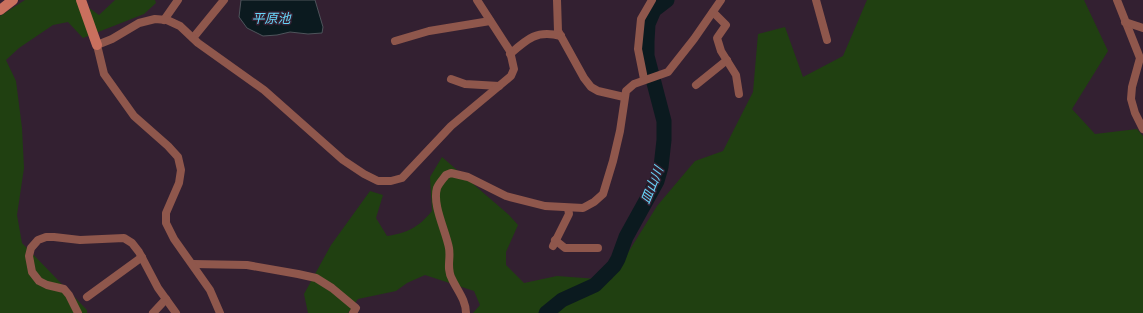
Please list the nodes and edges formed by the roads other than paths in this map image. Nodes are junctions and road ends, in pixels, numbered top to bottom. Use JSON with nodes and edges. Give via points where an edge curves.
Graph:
{"nodes":[{"id":1,"x":13,"y":0,"type":"edge"},
{"id":2,"x":81,"y":0,"type":"edge"},
{"id":3,"x":178,"y":0,"type":"edge"},
{"id":4,"x":224,"y":0,"type":"edge"},
{"id":5,"x":477,"y":0,"type":"edge"},
{"id":6,"x":557,"y":0,"type":"edge"},
{"id":7,"x":652,"y":0,"type":"edge"},
{"id":8,"x":721,"y":0,"type":"edge"},
{"id":9,"x":816,"y":0,"type":"edge"},
{"id":10,"x":1117,"y":0,"type":"edge"},
{"id":11,"x":0,"y":10,"type":"edge"},
{"id":12,"x":713,"y":12,"type":"junction"},
{"id":13,"x":164,"y":20,"type":"junction"},
{"id":14,"x":490,"y":21,"type":"junction"},
{"id":15,"x":1125,"y":22,"type":"junction"},
{"id":16,"x":1143,"y":28,"type":"edge"},
{"id":17,"x":561,"y":36,"type":"junction"},
{"id":18,"x":193,"y":38,"type":"junction"},
{"id":19,"x":827,"y":40,"type":"dead end"},
{"id":20,"x":395,"y":41,"type":"dead end"},
{"id":21,"x":97,"y":45,"type":"junction"},
{"id":22,"x":510,"y":54,"type":"junction"},
{"id":23,"x":727,"y":60,"type":"junction"},
{"id":24,"x":451,"y":79,"type":"dead end"},
{"id":25,"x":644,"y":79,"type":"junction"},
{"id":26,"x":696,"y":85,"type":"dead end"},
{"id":27,"x":499,"y":86,"type":"junction"},
{"id":28,"x":739,"y":94,"type":"dead end"},
{"id":29,"x":624,"y":97,"type":"junction"},
{"id":30,"x":1143,"y":129,"type":"edge"},
{"id":31,"x":568,"y":208,"type":"junction"},
{"id":32,"x":598,"y":248,"type":"dead end"},
{"id":33,"x":142,"y":257,"type":"junction"},
{"id":34,"x":193,"y":264,"type":"junction"},
{"id":35,"x":87,"y":297,"type":"dead end"},
{"id":36,"x":166,"y":299,"type":"junction"},
{"id":37,"x":78,"y":313,"type":"edge"},
{"id":38,"x":153,"y":313,"type":"edge"},
{"id":39,"x":176,"y":313,"type":"edge"},
{"id":40,"x":220,"y":313,"type":"edge"},
{"id":41,"x":353,"y":313,"type":"edge"},
{"id":42,"x":466,"y":313,"type":"edge"}],
"edges":[{"from":1,"to":11,"type":"street"},
{"from":2,"to":21,"type":"street"},
{"from":3,"to":13,"type":"street"},
{"from":4,"to":18,"type":"street"},
{"from":5,"to":14,"type":"street"},
{"from":6,"to":17,"type":"street","via":[[558,31]]},
{"from":7,"to":25,"type":"street","via":[[641,19],[638,49]]},
{"from":8,"to":12,"type":"street"},
{"from":9,"to":19,"type":"street"},
{"from":10,"to":15,"type":"street"},
{"from":12,"to":23,"type":"street","via":[[726,25],[717,38]]},
{"from":12,"to":25,"type":"street","via":[[668,72]]},
{"from":13,"to":18,"type":"street","via":[[180,26]]},
{"from":13,"to":21,"type":"street","via":[[155,19],[139,23]]},
{"from":14,"to":20,"type":"street"},
{"from":14,"to":22,"type":"street"},
{"from":15,"to":16,"type":"street"},
{"from":15,"to":30,"type":"street","via":[[1140,58],[1132,87],[1132,99],[1135,113]]},
{"from":17,"to":22,"type":"street","via":[[541,34],[531,37]]},
{"from":17,"to":29,"type":"street","via":[[591,87]]},
{"from":18,"to":27,"type":"street","via":[[264,90],[343,160],[378,181],[402,178],[451,126]]},
{"from":21,"to":34,"type":"street","via":[[104,74],[134,116],[178,157],[181,170],[166,213],[166,223],[174,239]]},
{"from":22,"to":27,"type":"street","via":[[514,69],[511,76]]},
{"from":23,"to":26,"type":"street"},
{"from":23,"to":28,"type":"street","via":[[736,76]]},
{"from":24,"to":27,"type":"street","via":[[465,84]]},
{"from":25,"to":29,"type":"street","via":[[626,91]]},
{"from":29,"to":31,"type":"street","via":[[625,106],[620,131],[603,194],[583,208]]},
{"from":31,"to":32,"type":"street","via":[[569,214],[554,243],[565,248]]},
{"from":31,"to":42,"type":"street","via":[[545,206],[506,196],[468,177],[451,173],[446,175],[437,189],[437,205],[449,250],[449,271],[459,290]]},
{"from":33,"to":35,"type":"street"},
{"from":33,"to":36,"type":"street"},
{"from":33,"to":37,"type":"street","via":[[132,243],[124,238],[80,240],[54,236],[38,240],[29,256],[32,272],[39,281],[64,289]]},
{"from":34,"to":40,"type":"street","via":[[210,290]]},
{"from":34,"to":41,"type":"street","via":[[248,265],[316,278],[356,308]]},
{"from":36,"to":38,"type":"street"},
{"from":36,"to":39,"type":"street"}]}
